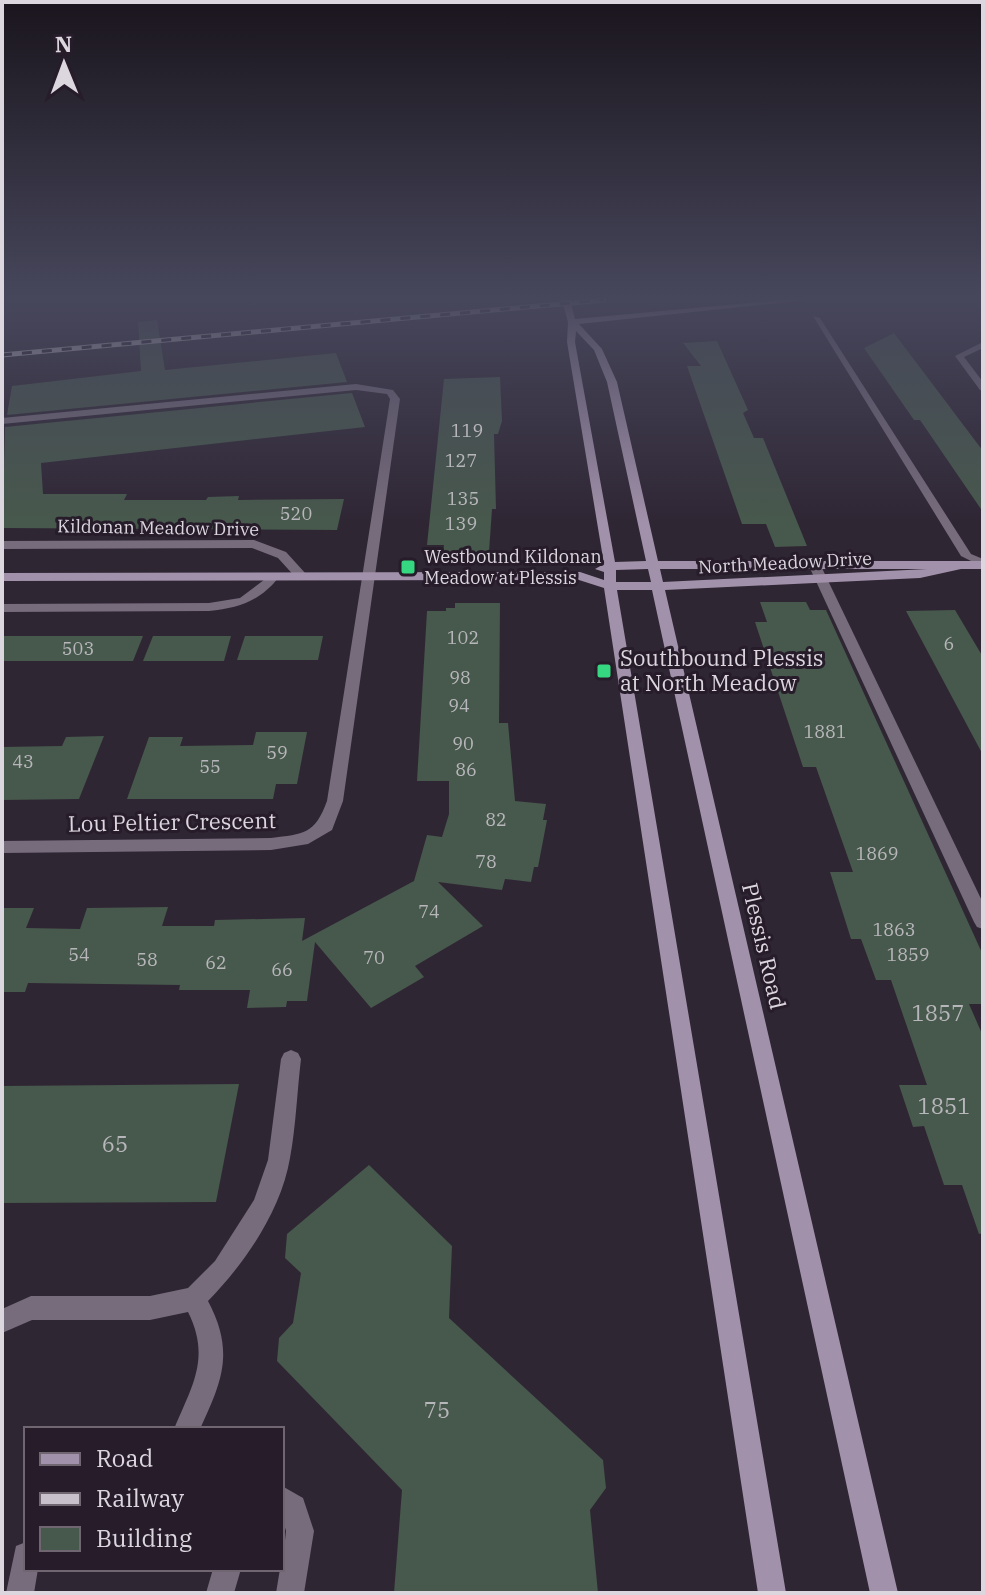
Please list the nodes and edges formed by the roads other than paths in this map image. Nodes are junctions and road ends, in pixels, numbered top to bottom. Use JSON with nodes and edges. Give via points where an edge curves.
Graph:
{"nodes":[{"id":1,"x":576,"y":374,"type":"edge"},
{"id":2,"x":610,"y":374,"type":"edge"},
{"id":3,"x":852,"y":374,"type":"edge"},
{"id":4,"x":2,"y":421,"type":"edge"},
{"id":5,"x":2,"y":545,"type":"edge"},
{"id":6,"x":814,"y":564,"type":"junction"},
{"id":7,"x":983,"y":564,"type":"edge"},
{"id":8,"x":961,"y":565,"type":"junction"},
{"id":9,"x":368,"y":576,"type":"junction"},
{"id":10,"x":580,"y":576,"type":"junction"},
{"id":11,"x":610,"y":576,"type":"junction"},
{"id":12,"x":656,"y":576,"type":"junction"},
{"id":13,"x":2,"y":577,"type":"edge"},
{"id":14,"x":273,"y":577,"type":"junction"},
{"id":15,"x":302,"y":577,"type":"junction"},
{"id":16,"x":822,"y":580,"type":"junction"},
{"id":17,"x":2,"y":608,"type":"edge"},
{"id":18,"x":2,"y":847,"type":"edge"},
{"id":19,"x":983,"y":922,"type":"edge"},
{"id":20,"x":291,"y":1059,"type":"dead end"},
{"id":21,"x":194,"y":1299,"type":"junction"},
{"id":22,"x":2,"y":1321,"type":"edge"},
{"id":23,"x":188,"y":1427,"type":"edge"},
{"id":24,"x":284,"y":1501,"type":"edge"},
{"id":25,"x":24,"y":1568,"type":"edge"},
{"id":26,"x":226,"y":1571,"type":"edge"},
{"id":27,"x":20,"y":1593,"type":"edge"},
{"id":28,"x":220,"y":1593,"type":"edge"},
{"id":29,"x":290,"y":1593,"type":"edge"},
{"id":30,"x":772,"y":1593,"type":"edge"},
{"id":31,"x":884,"y":1593,"type":"edge"}],
"edges":[{"from":1,"to":11,"type":"main road","name":"Plessis Road"},
{"from":2,"to":12,"type":"main road","name":"Plessis Road"},
{"from":3,"to":7,"type":"street","via":[[967,556]]},
{"from":4,"to":9,"type":"street","via":[[356,387],[390,392],[395,399]]},
{"from":5,"to":15,"type":"street","name":"Kildonan Meadow Drive","via":[[254,544],[282,555]]},
{"from":6,"to":8,"type":"main road","name":"North Meadow Drive"},
{"from":6,"to":12,"type":"main road","name":"North Meadow Drive"},
{"from":6,"to":16,"type":"street"},
{"from":7,"to":8,"type":"main road","name":"North Meadow Drive"},
{"from":8,"to":16,"type":"main road","name":"North Meadow Drive","via":[[920,574]]},
{"from":9,"to":10,"type":"main road"},
{"from":9,"to":15,"type":"main road"},
{"from":9,"to":18,"type":"street","name":"Lou Peltier Crescent","via":[[335,801],[326,826],[302,840],[271,844]]},
{"from":10,"to":11,"type":"main road"},
{"from":10,"to":11,"type":"main road"},
{"from":11,"to":12,"type":"main road","name":"North Meadow Drive"},
{"from":11,"to":12,"type":"main road"},
{"from":11,"to":30,"type":"main road","name":"Plessis Road"},
{"from":12,"to":16,"type":"main road","name":"North Meadow Drive"},
{"from":12,"to":31,"type":"main road","name":"Plessis Road"},
{"from":13,"to":14,"type":"main road"},
{"from":14,"to":15,"type":"main road"},
{"from":14,"to":17,"type":"street","via":[[240,604]]},
{"from":16,"to":19,"type":"street"},
{"from":20,"to":21,"type":"street","via":[[279,1160],[264,1205],[223,1269]]},
{"from":21,"to":22,"type":"street","via":[[150,1308],[31,1308]]},
{"from":21,"to":23,"type":"street","via":[[215,1353]]},
{"from":24,"to":29,"type":"street","via":[[293,1508],[300,1531]]},
{"from":25,"to":27,"type":"street"},
{"from":26,"to":28,"type":"street"}]}
